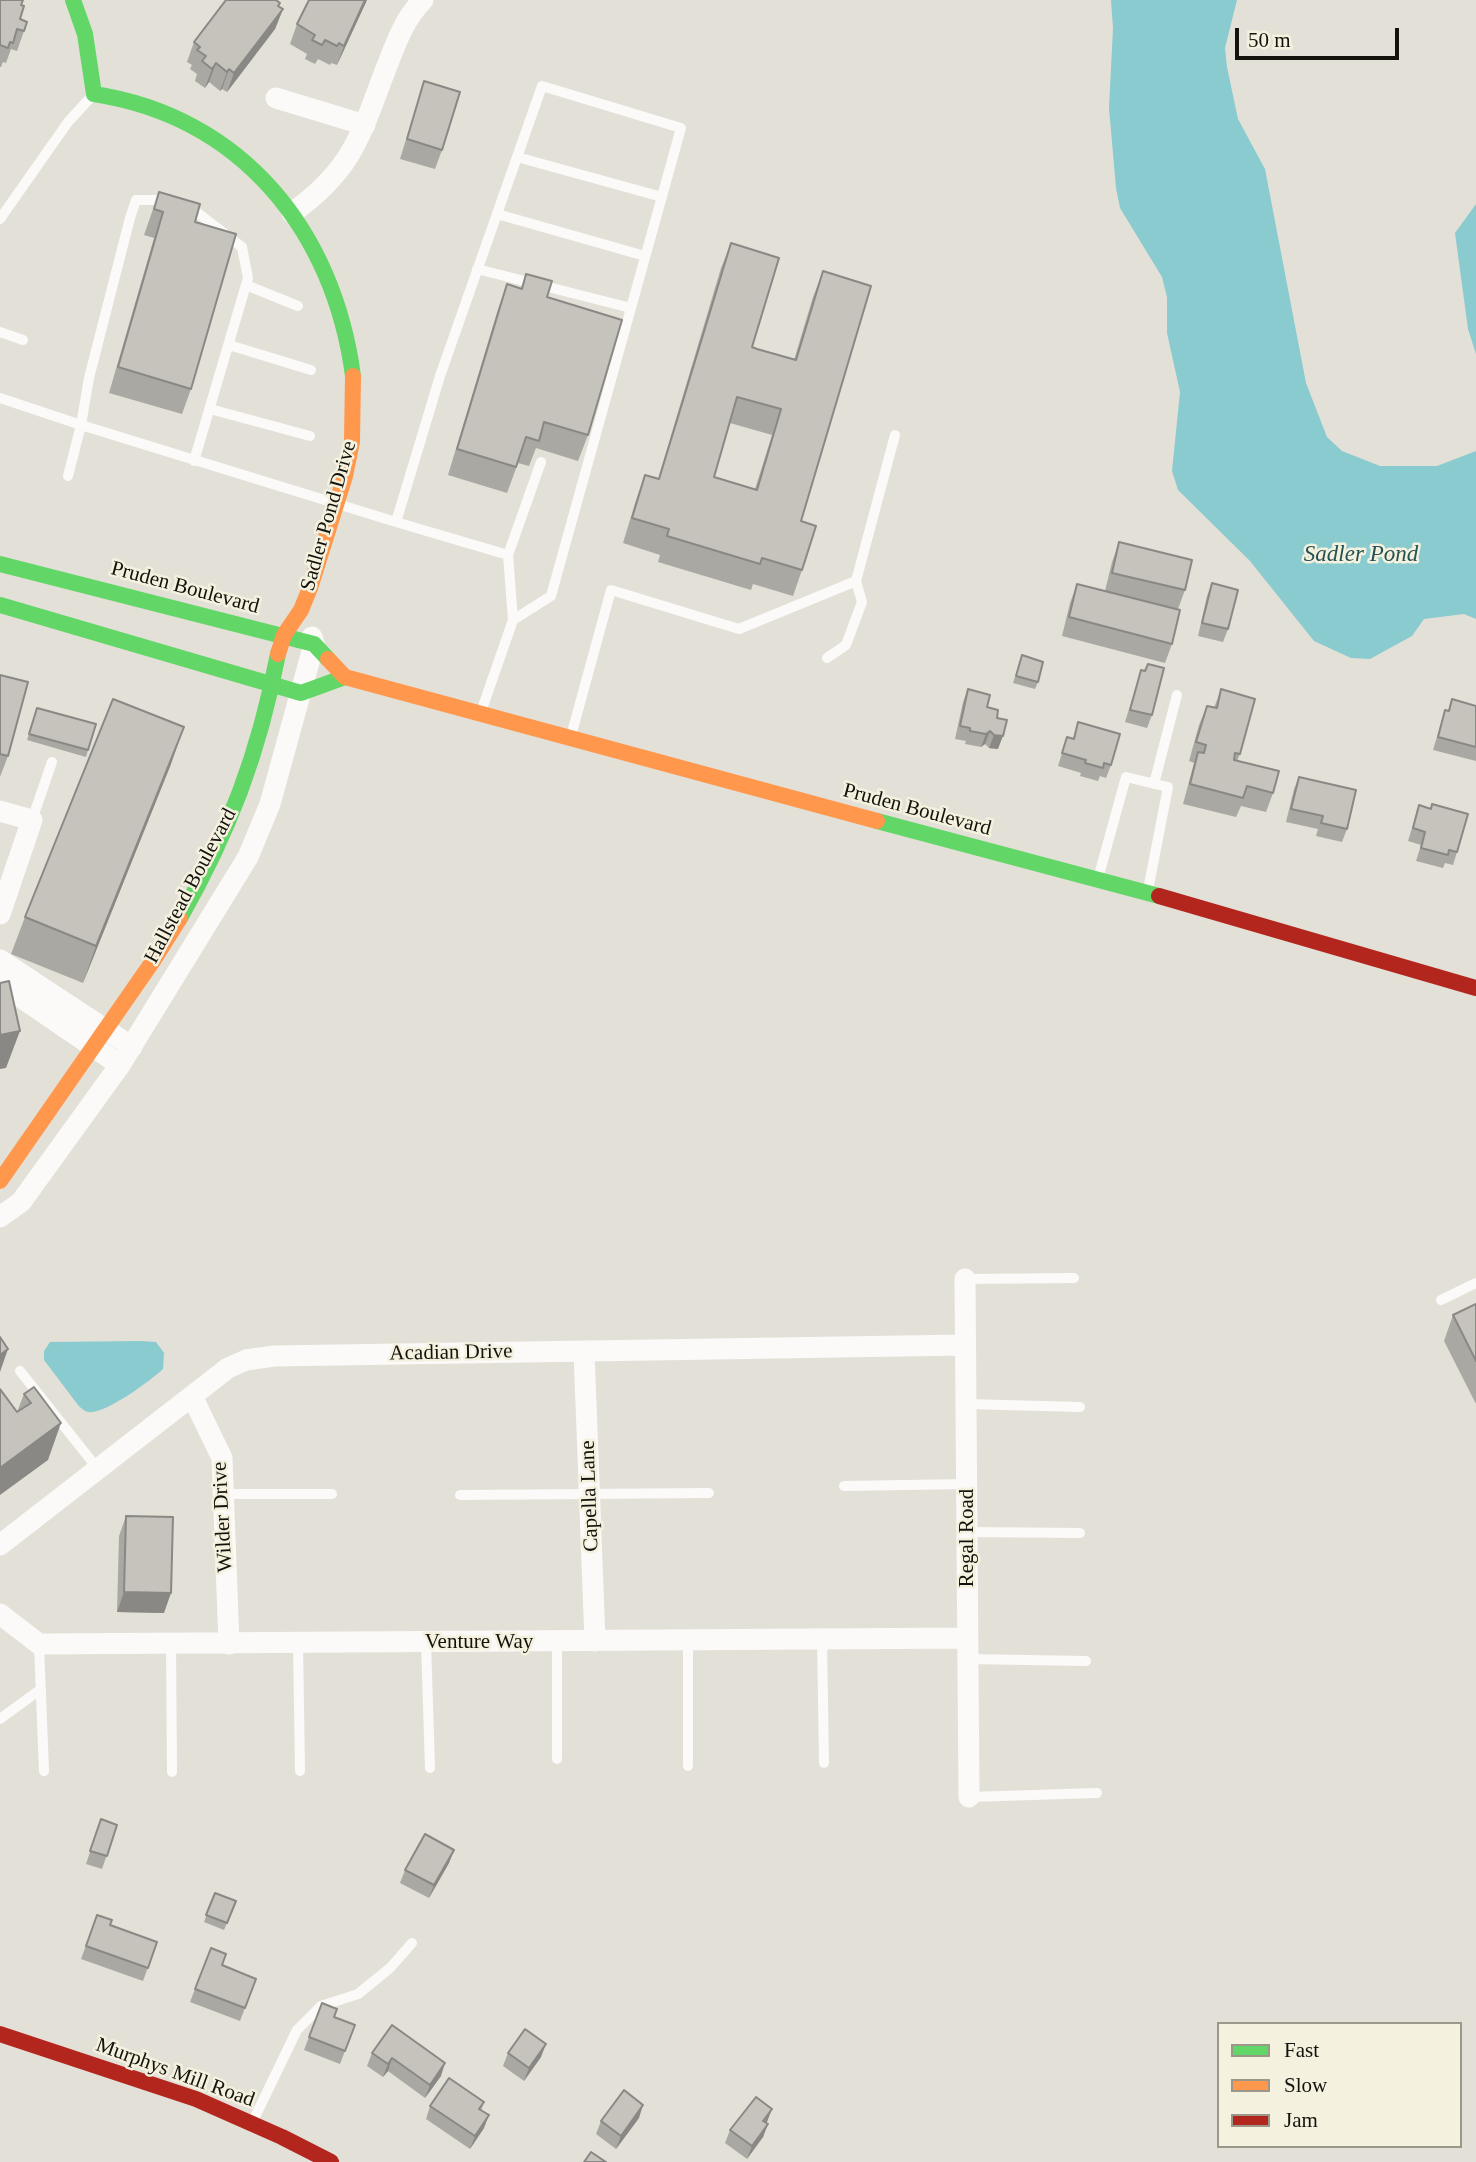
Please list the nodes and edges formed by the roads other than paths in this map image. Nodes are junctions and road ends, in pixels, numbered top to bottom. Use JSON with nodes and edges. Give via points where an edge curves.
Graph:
{"nodes":[{"id":1,"x":74,"y":0,"type":"edge"},
{"id":2,"x":423,"y":0,"type":"edge"},
{"id":3,"x":94,"y":94,"type":"junction"},
{"id":4,"x":276,"y":98,"type":"dead end"},
{"id":5,"x":365,"y":125,"type":"junction"},
{"id":6,"x":517,"y":157,"type":"junction"},
{"id":7,"x":662,"y":197,"type":"junction"},
{"id":8,"x":292,"y":213,"type":"junction"},
{"id":9,"x":497,"y":214,"type":"junction"},
{"id":10,"x":0,"y":219,"type":"edge"},
{"id":11,"x":645,"y":256,"type":"junction"},
{"id":12,"x":477,"y":270,"type":"junction"},
{"id":13,"x":247,"y":285,"type":"junction"},
{"id":14,"x":298,"y":306,"type":"dead end"},
{"id":15,"x":631,"y":308,"type":"junction"},
{"id":16,"x":0,"y":332,"type":"edge"},
{"id":17,"x":23,"y":340,"type":"dead end"},
{"id":18,"x":229,"y":345,"type":"junction"},
{"id":19,"x":311,"y":370,"type":"dead end"},
{"id":20,"x":0,"y":398,"type":"edge"},
{"id":21,"x":210,"y":409,"type":"junction"},
{"id":22,"x":81,"y":425,"type":"junction"},
{"id":23,"x":895,"y":435,"type":"dead end"},
{"id":24,"x":310,"y":436,"type":"dead end"},
{"id":25,"x":194,"y":461,"type":"junction"},
{"id":26,"x":541,"y":462,"type":"edge"},
{"id":27,"x":68,"y":476,"type":"dead end"},
{"id":28,"x":335,"y":503,"type":"junction"},
{"id":29,"x":396,"y":522,"type":"junction"},
{"id":30,"x":508,"y":555,"type":"junction"},
{"id":31,"x":0,"y":564,"type":"edge"},
{"id":32,"x":856,"y":581,"type":"junction"},
{"id":33,"x":0,"y":605,"type":"edge"},
{"id":34,"x":303,"y":607,"type":"junction"},
{"id":35,"x":513,"y":620,"type":"junction"},
{"id":36,"x":283,"y":636,"type":"junction"},
{"id":37,"x":314,"y":644,"type":"junction"},
{"id":38,"x":827,"y":658,"type":"dead end"},
{"id":39,"x":345,"y":677,"type":"junction"},
{"id":40,"x":272,"y":684,"type":"junction"},
{"id":41,"x":301,"y":693,"type":"junction"},
{"id":42,"x":1177,"y":695,"type":"dead end"},
{"id":43,"x":480,"y":714,"type":"junction"},
{"id":44,"x":570,"y":738,"type":"junction"},
{"id":45,"x":52,"y":762,"type":"dead end"},
{"id":46,"x":1154,"y":784,"type":"junction"},
{"id":47,"x":0,"y":811,"type":"edge"},
{"id":48,"x":32,"y":820,"type":"junction"},
{"id":49,"x":1098,"y":880,"type":"junction"},
{"id":50,"x":1147,"y":893,"type":"junction"},
{"id":51,"x":0,"y":914,"type":"edge"},
{"id":52,"x":0,"y":960,"type":"edge"},
{"id":53,"x":0,"y":984,"type":"edge"},
{"id":54,"x":1476,"y":988,"type":"edge"},
{"id":55,"x":99,"y":1037,"type":"junction"},
{"id":56,"x":132,"y":1047,"type":"junction"},
{"id":57,"x":120,"y":1065,"type":"junction"},
{"id":58,"x":0,"y":1181,"type":"edge"},
{"id":59,"x":0,"y":1217,"type":"edge"},
{"id":60,"x":1074,"y":1278,"type":"dead end"},
{"id":61,"x":965,"y":1279,"type":"joint"},
{"id":62,"x":1476,"y":1283,"type":"edge"},
{"id":63,"x":1441,"y":1300,"type":"dead end"},
{"id":64,"x":965,"y":1345,"type":"junction"},
{"id":65,"x":584,"y":1351,"type":"junction"},
{"id":66,"x":20,"y":1371,"type":"dead end"},
{"id":67,"x":192,"y":1396,"type":"junction"},
{"id":68,"x":966,"y":1404,"type":"junction"},
{"id":69,"x":1080,"y":1407,"type":"dead end"},
{"id":70,"x":98,"y":1469,"type":"junction"},
{"id":71,"x":967,"y":1484,"type":"junction"},
{"id":72,"x":845,"y":1486,"type":"dead end"},
{"id":73,"x":709,"y":1493,"type":"dead end"},
{"id":74,"x":223,"y":1494,"type":"junction"},
{"id":75,"x":332,"y":1494,"type":"dead end"},
{"id":76,"x":590,"y":1494,"type":"junction"},
{"id":77,"x":460,"y":1495,"type":"dead end"},
{"id":78,"x":967,"y":1532,"type":"junction"},
{"id":79,"x":1080,"y":1533,"type":"dead end"},
{"id":80,"x":0,"y":1545,"type":"edge"},
{"id":81,"x":0,"y":1614,"type":"edge"},
{"id":82,"x":968,"y":1638,"type":"junction"},
{"id":83,"x":822,"y":1639,"type":"junction"},
{"id":84,"x":688,"y":1640,"type":"junction"},
{"id":85,"x":557,"y":1641,"type":"junction"},
{"id":86,"x":595,"y":1641,"type":"junction"},
{"id":87,"x":426,"y":1642,"type":"junction"},
{"id":88,"x":298,"y":1643,"type":"junction"},
{"id":89,"x":40,"y":1644,"type":"junction"},
{"id":90,"x":171,"y":1644,"type":"junction"},
{"id":91,"x":229,"y":1644,"type":"junction"},
{"id":92,"x":968,"y":1659,"type":"junction"},
{"id":93,"x":1086,"y":1661,"type":"dead end"},
{"id":94,"x":41,"y":1689,"type":"junction"},
{"id":95,"x":0,"y":1719,"type":"edge"},
{"id":96,"x":557,"y":1759,"type":"dead end"},
{"id":97,"x":824,"y":1763,"type":"dead end"},
{"id":98,"x":688,"y":1766,"type":"dead end"},
{"id":99,"x":430,"y":1768,"type":"dead end"},
{"id":100,"x":44,"y":1771,"type":"dead end"},
{"id":101,"x":300,"y":1771,"type":"dead end"},
{"id":102,"x":172,"y":1772,"type":"dead end"},
{"id":103,"x":1097,"y":1793,"type":"dead end"},
{"id":104,"x":970,"y":1797,"type":"joint"},
{"id":105,"x":412,"y":1943,"type":"dead end"},
{"id":106,"x":0,"y":2034,"type":"edge"},
{"id":107,"x":252,"y":2123,"type":"junction"},
{"id":108,"x":331,"y":2162,"type":"edge"}],
"edges":[{"from":1,"to":3,"type":"main road","via":[[85,32]]},
{"from":2,"to":5,"type":"street","via":[[401,30]]},
{"from":3,"to":8,"type":"main road","name":"Sadler Pond Drive","via":[[171,117],[205,134],[248,165]]},
{"from":3,"to":10,"type":"lane","via":[[68,122]]},
{"from":4,"to":5,"type":"street"},
{"from":5,"to":8,"type":"street","via":[[334,179]]},
{"from":6,"to":7,"type":"lane"},
{"from":6,"to":7,"type":"lane","via":[[542,86],[681,128]]},
{"from":6,"to":9,"type":"lane"},
{"from":7,"to":11,"type":"lane"},
{"from":8,"to":28,"type":"main road","name":"Sadler Pond Drive","via":[[331,282],[351,358],[351,445]]},
{"from":9,"to":11,"type":"lane"},
{"from":9,"to":12,"type":"lane"},
{"from":11,"to":15,"type":"lane"},
{"from":12,"to":15,"type":"lane"},
{"from":12,"to":29,"type":"lane"},
{"from":13,"to":14,"type":"lane"},
{"from":13,"to":18,"type":"lane"},
{"from":13,"to":22,"type":"lane","via":[[242,247],[181,200],[136,200]]},
{"from":15,"to":35,"type":"lane","via":[[551,596]]},
{"from":16,"to":17,"type":"lane"},
{"from":18,"to":19,"type":"lane"},
{"from":18,"to":21,"type":"lane"},
{"from":20,"to":22,"type":"lane"},
{"from":21,"to":24,"type":"lane"},
{"from":21,"to":25,"type":"lane"},
{"from":22,"to":25,"type":"lane"},
{"from":22,"to":27,"type":"lane"},
{"from":23,"to":32,"type":"lane"},
{"from":25,"to":28,"type":"lane"},
{"from":26,"to":30,"type":"lane"},
{"from":28,"to":29,"type":"lane"},
{"from":28,"to":34,"type":"main road","name":"Sadler Pond Drive"},
{"from":29,"to":30,"type":"lane"},
{"from":30,"to":35,"type":"lane"},
{"from":31,"to":36,"type":"main road","name":"Pruden Boulevard"},
{"from":32,"to":38,"type":"lane","via":[[862,602],[846,645]]},
{"from":32,"to":44,"type":"lane","via":[[739,629],[611,590]]},
{"from":33,"to":40,"type":"main road"},
{"from":34,"to":36,"type":"main road","name":"Sadler Pond Drive"},
{"from":34,"to":37,"type":"street","name":"Sadler Pond Drive"},
{"from":35,"to":43,"type":"lane"},
{"from":36,"to":37,"type":"main road","name":"Pruden Boulevard"},
{"from":36,"to":40,"type":"main road","name":"Hallstead Boulevard"},
{"from":37,"to":39,"type":"main road"},
{"from":37,"to":41,"type":"street"},
{"from":39,"to":41,"type":"main road"},
{"from":39,"to":43,"type":"main road","name":"Pruden Boulevard"},
{"from":40,"to":41,"type":"main road"},
{"from":40,"to":55,"type":"main road","name":"Hallstead Boulevard","via":[[242,790],[209,862],[167,940]]},
{"from":41,"to":56,"type":"street","name":"Hallstead Boulevard","via":[[270,804],[248,857]]},
{"from":42,"to":46,"type":"lane"},
{"from":43,"to":44,"type":"main road","name":"Pruden Boulevard"},
{"from":44,"to":49,"type":"main road","name":"Pruden Boulevard"},
{"from":45,"to":48,"type":"lane"},
{"from":46,"to":49,"type":"lane","via":[[1126,777]]},
{"from":46,"to":50,"type":"lane","via":[[1168,787]]},
{"from":47,"to":48,"type":"street"},
{"from":48,"to":51,"type":"street"},
{"from":49,"to":50,"type":"main road","name":"Pruden Boulevard"},
{"from":50,"to":54,"type":"main road","name":"Pruden Boulevard"},
{"from":52,"to":55,"type":"street"},
{"from":53,"to":55,"type":"street"},
{"from":55,"to":56,"type":"street"},
{"from":55,"to":57,"type":"street"},
{"from":55,"to":58,"type":"main road","name":"Hallstead Boulevard"},
{"from":56,"to":57,"type":"street","name":"Hallstead Boulevard"},
{"from":57,"to":59,"type":"street","name":"Hallstead Boulevard","via":[[21,1202]]},
{"from":60,"to":61,"type":"lane"},
{"from":61,"to":64,"type":"street","name":"Regal Road"},
{"from":62,"to":63,"type":"lane"},
{"from":64,"to":65,"type":"street","name":"Acadian Drive"},
{"from":64,"to":68,"type":"street","name":"Regal Road"},
{"from":65,"to":67,"type":"street","name":"Acadian Drive","via":[[274,1356],[228,1368]]},
{"from":65,"to":76,"type":"street","name":"Capella Lane"},
{"from":66,"to":70,"type":"lane"},
{"from":67,"to":70,"type":"street","name":"Acadian Drive"},
{"from":67,"to":74,"type":"street","name":"Wilder Drive","via":[[222,1458]]},
{"from":68,"to":69,"type":"lane"},
{"from":68,"to":71,"type":"street","name":"Regal Road"},
{"from":70,"to":80,"type":"street","name":"Acadian Drive"},
{"from":71,"to":72,"type":"lane"},
{"from":71,"to":78,"type":"street","name":"Regal Road"},
{"from":73,"to":76,"type":"lane"},
{"from":74,"to":75,"type":"lane"},
{"from":74,"to":91,"type":"street","name":"Wilder Drive"},
{"from":76,"to":77,"type":"lane"},
{"from":76,"to":86,"type":"street","name":"Capella Lane"},
{"from":78,"to":79,"type":"lane"},
{"from":78,"to":82,"type":"street","name":"Regal Road"},
{"from":81,"to":89,"type":"street"},
{"from":82,"to":83,"type":"street","name":"Venture Way"},
{"from":82,"to":92,"type":"street","name":"Regal Road"},
{"from":83,"to":84,"type":"street","name":"Venture Way"},
{"from":83,"to":97,"type":"lane"},
{"from":84,"to":86,"type":"street","name":"Venture Way"},
{"from":84,"to":98,"type":"lane"},
{"from":85,"to":86,"type":"street","name":"Venture Way"},
{"from":85,"to":87,"type":"street","name":"Venture Way"},
{"from":85,"to":96,"type":"lane"},
{"from":87,"to":88,"type":"street","name":"Venture Way"},
{"from":87,"to":99,"type":"lane"},
{"from":88,"to":91,"type":"street","name":"Venture Way"},
{"from":88,"to":101,"type":"lane"},
{"from":89,"to":90,"type":"street","name":"Venture Way"},
{"from":89,"to":94,"type":"lane"},
{"from":90,"to":91,"type":"street","name":"Venture Way"},
{"from":90,"to":102,"type":"lane"},
{"from":92,"to":93,"type":"lane"},
{"from":92,"to":104,"type":"street","name":"Regal Road"},
{"from":94,"to":95,"type":"lane"},
{"from":94,"to":100,"type":"lane"},
{"from":103,"to":104,"type":"lane"},
{"from":105,"to":107,"type":"lane","via":[[358,1994],[321,2006],[297,2030]]},
{"from":106,"to":107,"type":"main road","name":"Murphys Mill Road","via":[[196,2099]]},
{"from":107,"to":108,"type":"main road","name":"Murphys Mill Road"}]}
